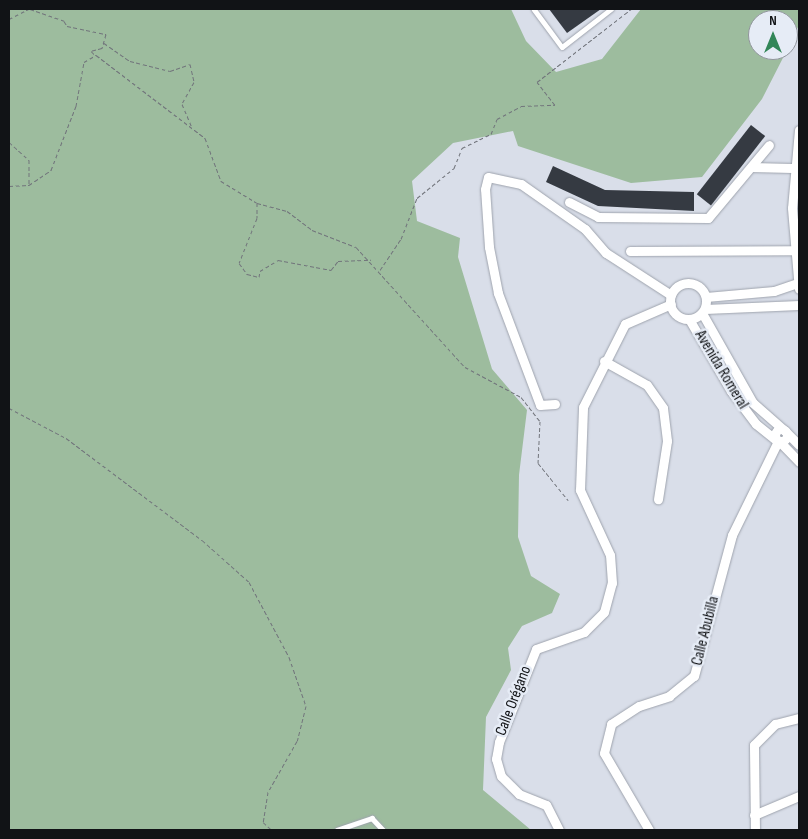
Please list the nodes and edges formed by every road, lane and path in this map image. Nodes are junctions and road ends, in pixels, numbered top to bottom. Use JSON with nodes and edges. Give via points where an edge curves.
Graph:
{"nodes":[{"id":1,"x":30,"y":9,"type":"edge"},
{"id":2,"x":534,"y":9,"type":"edge"},
{"id":3,"x":611,"y":9,"type":"edge"},
{"id":4,"x":631,"y":9,"type":"edge"},
{"id":5,"x":9,"y":20,"type":"edge"},
{"id":6,"x":104,"y":43,"type":"junction"},
{"id":7,"x":96,"y":55,"type":"junction"},
{"id":8,"x":192,"y":128,"type":"junction"},
{"id":9,"x":799,"y":130,"type":"edge"},
{"id":10,"x":9,"y":142,"type":"edge"},
{"id":11,"x":769,"y":145,"type":"dead end"},
{"id":12,"x":751,"y":167,"type":"junction"},
{"id":13,"x":792,"y":168,"type":"junction"},
{"id":14,"x":29,"y":185,"type":"junction"},
{"id":15,"x":9,"y":186,"type":"edge"},
{"id":16,"x":257,"y":202,"type":"junction"},
{"id":17,"x":569,"y":202,"type":"dead end"},
{"id":18,"x":795,"y":207,"type":"edge"},
{"id":19,"x":795,"y":250,"type":"junction"},
{"id":20,"x":630,"y":251,"type":"dead end"},
{"id":21,"x":372,"y":260,"type":"junction"},
{"id":22,"x":380,"y":271,"type":"junction"},
{"id":23,"x":798,"y":286,"type":"edge"},
{"id":24,"x":706,"y":297,"type":"junction"},
{"id":25,"x":671,"y":300,"type":"junction"},
{"id":26,"x":799,"y":305,"type":"edge"},
{"id":27,"x":704,"y":311,"type":"junction"},
{"id":28,"x":689,"y":319,"type":"junction"},
{"id":29,"x":604,"y":361,"type":"junction"},
{"id":30,"x":555,"y":404,"type":"dead end"},
{"id":31,"x":9,"y":408,"type":"edge"},
{"id":32,"x":785,"y":431,"type":"junction"},
{"id":33,"x":778,"y":441,"type":"junction"},
{"id":34,"x":799,"y":445,"type":"edge"},
{"id":35,"x":799,"y":462,"type":"edge"},
{"id":36,"x":658,"y":499,"type":"dead end"},
{"id":37,"x":568,"y":500,"type":"dead end"},
{"id":38,"x":799,"y":718,"type":"edge"},
{"id":39,"x":799,"y":796,"type":"edge"},
{"id":40,"x":754,"y":815,"type":"junction"},
{"id":41,"x":272,"y":830,"type":"edge"},
{"id":42,"x":337,"y":830,"type":"edge"},
{"id":43,"x":383,"y":830,"type":"edge"},
{"id":44,"x":559,"y":830,"type":"edge"},
{"id":45,"x":649,"y":830,"type":"edge"},
{"id":46,"x":754,"y":830,"type":"edge"}],
"edges":[{"from":1,"to":5,"type":"path"},
{"from":1,"to":6,"type":"path","via":[[64,21],[67,26],[106,34]]},
{"from":2,"to":3,"type":"lane","via":[[562,47]]},
{"from":4,"to":22,"type":"path","via":[[537,82],[555,105],[521,106],[497,118],[491,134],[462,148],[454,168],[417,198],[401,238]]},
{"from":6,"to":7,"type":"path","via":[[102,48],[91,52]]},
{"from":6,"to":8,"type":"path","via":[[130,61],[170,71],[190,64],[194,82],[182,104],[189,111]]},
{"from":7,"to":8,"type":"path"},
{"from":7,"to":14,"type":"path","via":[[84,62],[64,146],[51,170]]},
{"from":8,"to":16,"type":"path","via":[[205,138],[221,181]]},
{"from":9,"to":13,"type":"street"},
{"from":10,"to":14,"type":"path","via":[[29,160]]},
{"from":11,"to":12,"type":"street"},
{"from":12,"to":13,"type":"street"},
{"from":12,"to":17,"type":"street","via":[[708,218],[598,217]]},
{"from":13,"to":18,"type":"street"},
{"from":14,"to":15,"type":"path"},
{"from":16,"to":21,"type":"path","via":[[287,211],[312,230],[356,247]]},
{"from":16,"to":21,"type":"path","via":[[257,218],[239,263],[247,274],[259,277],[260,271],[278,260],[332,270],[338,261]]},
{"from":18,"to":19,"type":"street"},
{"from":19,"to":20,"type":"street"},
{"from":19,"to":23,"type":"street"},
{"from":21,"to":22,"type":"path"},
{"from":22,"to":37,"type":"path","via":[[465,367],[521,397],[540,420],[538,463]]},
{"from":23,"to":24,"type":"street"},
{"from":24,"to":25,"type":"street","via":[[692,284],[679,286]]},
{"from":24,"to":27,"type":"street"},
{"from":25,"to":28,"type":"street","via":[[678,316]]},
{"from":25,"to":29,"type":"street","name":"Calle Orégano","via":[[625,324]]},
{"from":25,"to":30,"type":"street","via":[[606,253],[585,229],[521,184],[488,177],[487,218],[498,293],[540,405]]},
{"from":26,"to":27,"type":"street"},
{"from":27,"to":28,"type":"street"},
{"from":27,"to":32,"type":"street","name":"Avenida Romeral","via":[[753,403]]},
{"from":28,"to":33,"type":"street","name":"Avenida Romeral","via":[[731,391],[756,424]]},
{"from":29,"to":36,"type":"street","via":[[646,385],[663,408],[667,441]]},
{"from":29,"to":44,"type":"street","name":"Calle Orégano","via":[[583,407],[580,490],[604,536],[612,583],[604,612],[584,632],[536,649],[518,683],[496,759],[500,776],[519,794],[546,805]]},
{"from":31,"to":41,"type":"path","via":[[66,438],[202,540],[250,582],[290,657],[306,706],[297,741],[268,792],[263,822]]},
{"from":32,"to":33,"type":"street","name":"Calle Abubilla","via":[[776,432]]},
{"from":32,"to":34,"type":"street","name":"Avenida Romeral"},
{"from":33,"to":35,"type":"street","name":"Avenida Romeral"},
{"from":33,"to":45,"type":"street","name":"Calle Abubilla","via":[[732,535],[694,676],[670,696],[639,706],[611,724],[604,753]]},
{"from":38,"to":40,"type":"street","via":[[775,724],[754,745]]},
{"from":39,"to":40,"type":"street"},
{"from":40,"to":46,"type":"street"},
{"from":42,"to":43,"type":"lane","via":[[372,818]]}]}
